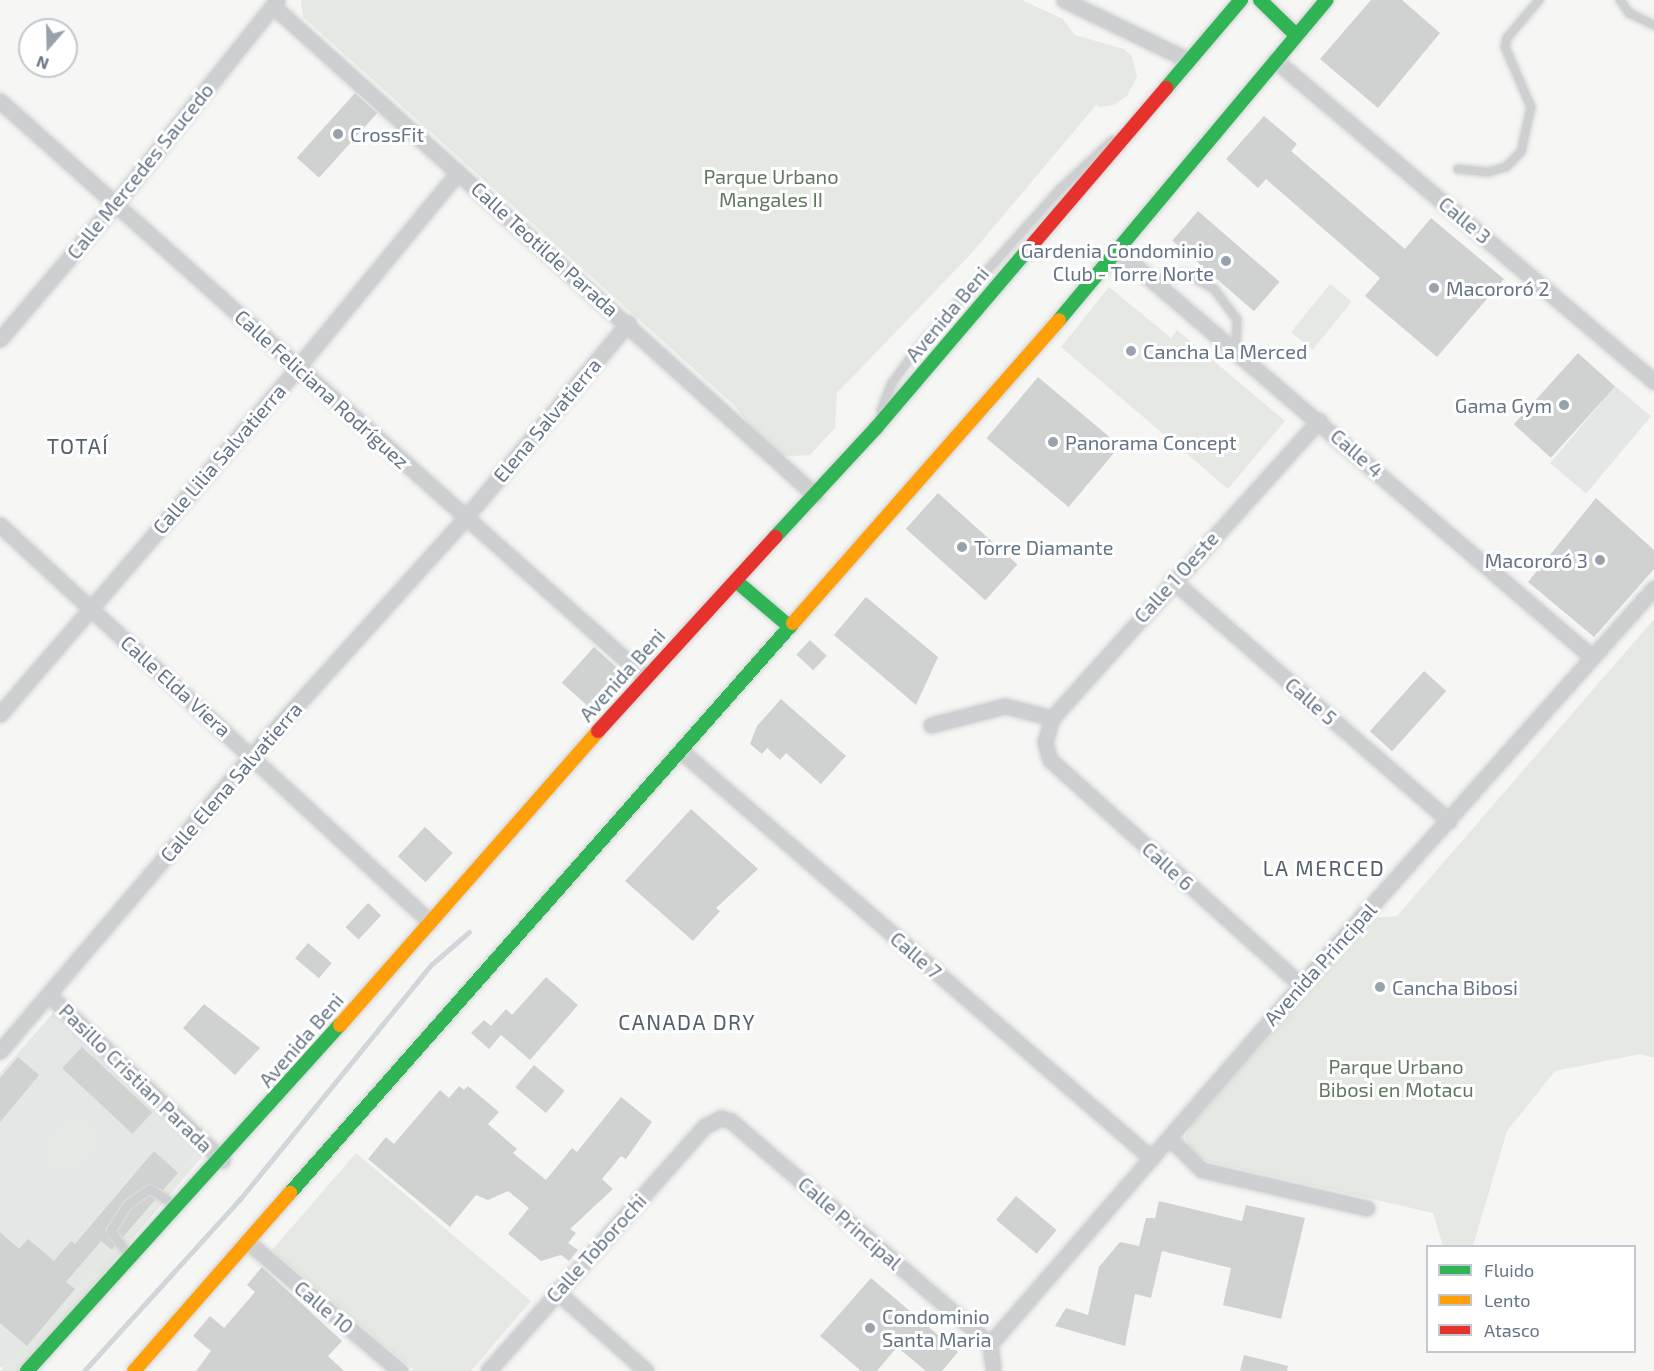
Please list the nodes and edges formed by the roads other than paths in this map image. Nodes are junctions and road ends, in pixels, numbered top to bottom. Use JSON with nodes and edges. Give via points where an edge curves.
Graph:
{"nodes":[{"id":1,"x":1064,"y":0,"type":"edge"},
{"id":2,"x":1241,"y":0,"type":"edge"},
{"id":3,"x":1260,"y":0,"type":"edge"},
{"id":4,"x":1327,"y":0,"type":"edge"},
{"id":5,"x":1539,"y":0,"type":"edge"},
{"id":6,"x":1620,"y":0,"type":"edge"},
{"id":7,"x":275,"y":3,"type":"edge"},
{"id":8,"x":1654,"y":25,"type":"edge"},
{"id":9,"x":1296,"y":35,"type":"junction"},
{"id":10,"x":1188,"y":60,"type":"junction"},
{"id":11,"x":1275,"y":60,"type":"junction"},
{"id":12,"x":0,"y":101,"type":"edge"},
{"id":13,"x":1123,"y":136,"type":"junction"},
{"id":14,"x":1458,"y":169,"type":"dead end"},
{"id":15,"x":458,"y":172,"type":"junction"},
{"id":16,"x":115,"y":204,"type":"junction"},
{"id":17,"x":1119,"y":252,"type":"junction"},
{"id":18,"x":1153,"y":280,"type":"junction"},
{"id":19,"x":628,"y":323,"type":"junction"},
{"id":20,"x":0,"y":339,"type":"edge"},
{"id":21,"x":1236,"y":350,"type":"junction"},
{"id":22,"x":298,"y":367,"type":"junction"},
{"id":23,"x":1654,"y":381,"type":"edge"},
{"id":24,"x":1319,"y":420,"type":"junction"},
{"id":25,"x":876,"y":428,"type":"junction"},
{"id":26,"x":815,"y":495,"type":"junction"},
{"id":27,"x":466,"y":517,"type":"junction"},
{"id":28,"x":0,"y":525,"type":"edge"},
{"id":29,"x":1172,"y":580,"type":"junction"},
{"id":30,"x":736,"y":581,"type":"junction"},
{"id":31,"x":1654,"y":588,"type":"edge"},
{"id":32,"x":91,"y":608,"type":"junction"},
{"id":33,"x":790,"y":627,"type":"junction"},
{"id":34,"x":1592,"y":657,"type":"junction"},
{"id":35,"x":645,"y":677,"type":"junction"},
{"id":36,"x":0,"y":714,"type":"edge"},
{"id":37,"x":1052,"y":718,"type":"junction"},
{"id":38,"x":931,"y":725,"type":"dead end"},
{"id":39,"x":1045,"y":742,"type":"joint"},
{"id":40,"x":681,"y":751,"type":"junction"},
{"id":41,"x":252,"y":755,"type":"junction"},
{"id":42,"x":1449,"y":821,"type":"junction"},
{"id":43,"x":430,"y":922,"type":"junction"},
{"id":44,"x":1301,"y":985,"type":"junction"},
{"id":45,"x":50,"y":996,"type":"junction"},
{"id":46,"x":0,"y":1051,"type":"edge"},
{"id":47,"x":705,"y":1126,"type":"joint"},
{"id":48,"x":1169,"y":1137,"type":"junction"},
{"id":49,"x":1151,"y":1158,"type":"junction"},
{"id":50,"x":222,"y":1160,"type":"junction"},
{"id":51,"x":179,"y":1208,"type":"junction"},
{"id":52,"x":1367,"y":1208,"type":"dead end"},
{"id":53,"x":249,"y":1243,"type":"junction"},
{"id":54,"x":131,"y":1262,"type":"junction"},
{"id":55,"x":556,"y":1291,"type":"junction"},
{"id":56,"x":990,"y":1344,"type":"junction"},
{"id":57,"x":995,"y":1370,"type":"edge"},
{"id":58,"x":27,"y":1371,"type":"edge"},
{"id":59,"x":40,"y":1371,"type":"edge"},
{"id":60,"x":134,"y":1371,"type":"edge"},
{"id":61,"x":400,"y":1371,"type":"edge"},
{"id":62,"x":488,"y":1371,"type":"edge"},
{"id":63,"x":646,"y":1371,"type":"edge"}],
"edges":[{"from":1,"to":10,"type":"street"},
{"from":2,"to":10,"type":"street","name":"Avenida Beni"},
{"from":3,"to":9,"type":"street"},
{"from":4,"to":9,"type":"street"},
{"from":5,"to":14,"type":"lane","via":[[1507,38],[1505,47],[1531,107],[1521,152],[1497,169]]},
{"from":6,"to":8,"type":"lane","via":[[1629,13]]},
{"from":7,"to":15,"type":"street","name":"Calle Teotilde Parada"},
{"from":7,"to":16,"type":"street","name":"Calle Mercedes Saucedo"},
{"from":9,"to":11,"type":"street"},
{"from":10,"to":13,"type":"street","name":"Avenida Beni"},
{"from":11,"to":17,"type":"street"},
{"from":11,"to":23,"type":"street","name":"Calle 3"},
{"from":12,"to":16,"type":"street","name":"Calle Feliciana Rodríguez"},
{"from":13,"to":25,"type":"street","name":"Avenida Beni"},
{"from":13,"to":25,"type":"lane","via":[[1104,143],[1088,159],[917,349],[892,383]]},
{"from":15,"to":19,"type":"street","name":"Calle Teotilde Parada"},
{"from":15,"to":22,"type":"street","name":"Calle Lilia Salvatierra"},
{"from":16,"to":20,"type":"street","name":"Calle Mercedes Saucedo"},
{"from":16,"to":22,"type":"street","name":"Calle Feliciana Rodríguez"},
{"from":17,"to":18,"type":"street","name":"Calle 4"},
{"from":17,"to":33,"type":"street"},
{"from":18,"to":21,"type":"street","name":"Calle 4"},
{"from":18,"to":21,"type":"lane","via":[[1187,274],[1214,289],[1237,319]]},
{"from":19,"to":26,"type":"street","name":"Calle Teotilde Parada"},
{"from":19,"to":27,"type":"street","name":"Elena Salvatierra"},
{"from":21,"to":24,"type":"street","name":"Calle 4"},
{"from":22,"to":27,"type":"street","name":"Calle Feliciana Rodríguez"},
{"from":22,"to":32,"type":"street","name":"Calle Lilia Salvatierra"},
{"from":24,"to":29,"type":"street","name":"Calle 1 Oeste"},
{"from":24,"to":34,"type":"street","name":"Calle 4"},
{"from":25,"to":26,"type":"street","name":"Avenida Beni"},
{"from":26,"to":30,"type":"street","name":"Avenida Beni"},
{"from":27,"to":35,"type":"street","name":"Calle Feliciana Rodríguez"},
{"from":27,"to":41,"type":"street","name":"Calle Elena Salvatierra"},
{"from":28,"to":32,"type":"street","name":"Calle Elda Viera"},
{"from":29,"to":37,"type":"street","name":"Calle 1 Oeste"},
{"from":29,"to":42,"type":"street","name":"Calle 5"},
{"from":30,"to":33,"type":"street"},
{"from":30,"to":35,"type":"street","name":"Avenida Beni"},
{"from":31,"to":34,"type":"street","name":"Avenida Principal"},
{"from":32,"to":36,"type":"street","name":"Calle Lilia Salvatierra"},
{"from":32,"to":41,"type":"street","name":"Calle Elda Viera"},
{"from":33,"to":40,"type":"street"},
{"from":34,"to":42,"type":"street","name":"Avenida Principal"},
{"from":35,"to":43,"type":"street","name":"Avenida Beni"},
{"from":37,"to":38,"type":"street","via":[[1005,706]]},
{"from":37,"to":39,"type":"street","name":"Calle 1 Oeste"},
{"from":39,"to":44,"type":"street","name":"Calle 6","via":[[1050,760]]},
{"from":40,"to":49,"type":"street","name":"Calle 7"},
{"from":40,"to":53,"type":"street"},
{"from":41,"to":43,"type":"street","name":"Calle Elda Viera"},
{"from":41,"to":45,"type":"street","name":"Calle Elena Salvatierra"},
{"from":42,"to":44,"type":"street","name":"Avenida Principal"},
{"from":43,"to":50,"type":"street","name":"Avenida Beni"},
{"from":44,"to":48,"type":"street","name":"Avenida Principal"},
{"from":45,"to":46,"type":"street","name":"Calle Elena Salvatierra"},
{"from":45,"to":50,"type":"street","name":"Pasillo Cristian Parada"},
{"from":47,"to":55,"type":"street","name":"Calle Toborochi"},
{"from":47,"to":56,"type":"street","name":"Calle Principal","via":[[721,1118],[731,1121]]},
{"from":48,"to":49,"type":"street","name":"Avenida Principal"},
{"from":48,"to":52,"type":"street","via":[[1202,1170]]},
{"from":49,"to":56,"type":"street","name":"Avenida Principal"},
{"from":50,"to":51,"type":"street","name":"Avenida Beni"},
{"from":51,"to":54,"type":"street","name":"Avenida Beni"},
{"from":51,"to":54,"type":"lane","via":[[150,1189],[128,1205],[111,1231]]},
{"from":53,"to":60,"type":"street"},
{"from":53,"to":61,"type":"street","name":"Calle 10"},
{"from":54,"to":58,"type":"street","name":"Avenida Beni"},
{"from":54,"to":59,"type":"street","via":[[95,1312]]},
{"from":55,"to":62,"type":"street","name":"Calle Toborochi"},
{"from":55,"to":63,"type":"street"},
{"from":56,"to":57,"type":"street"}]}
